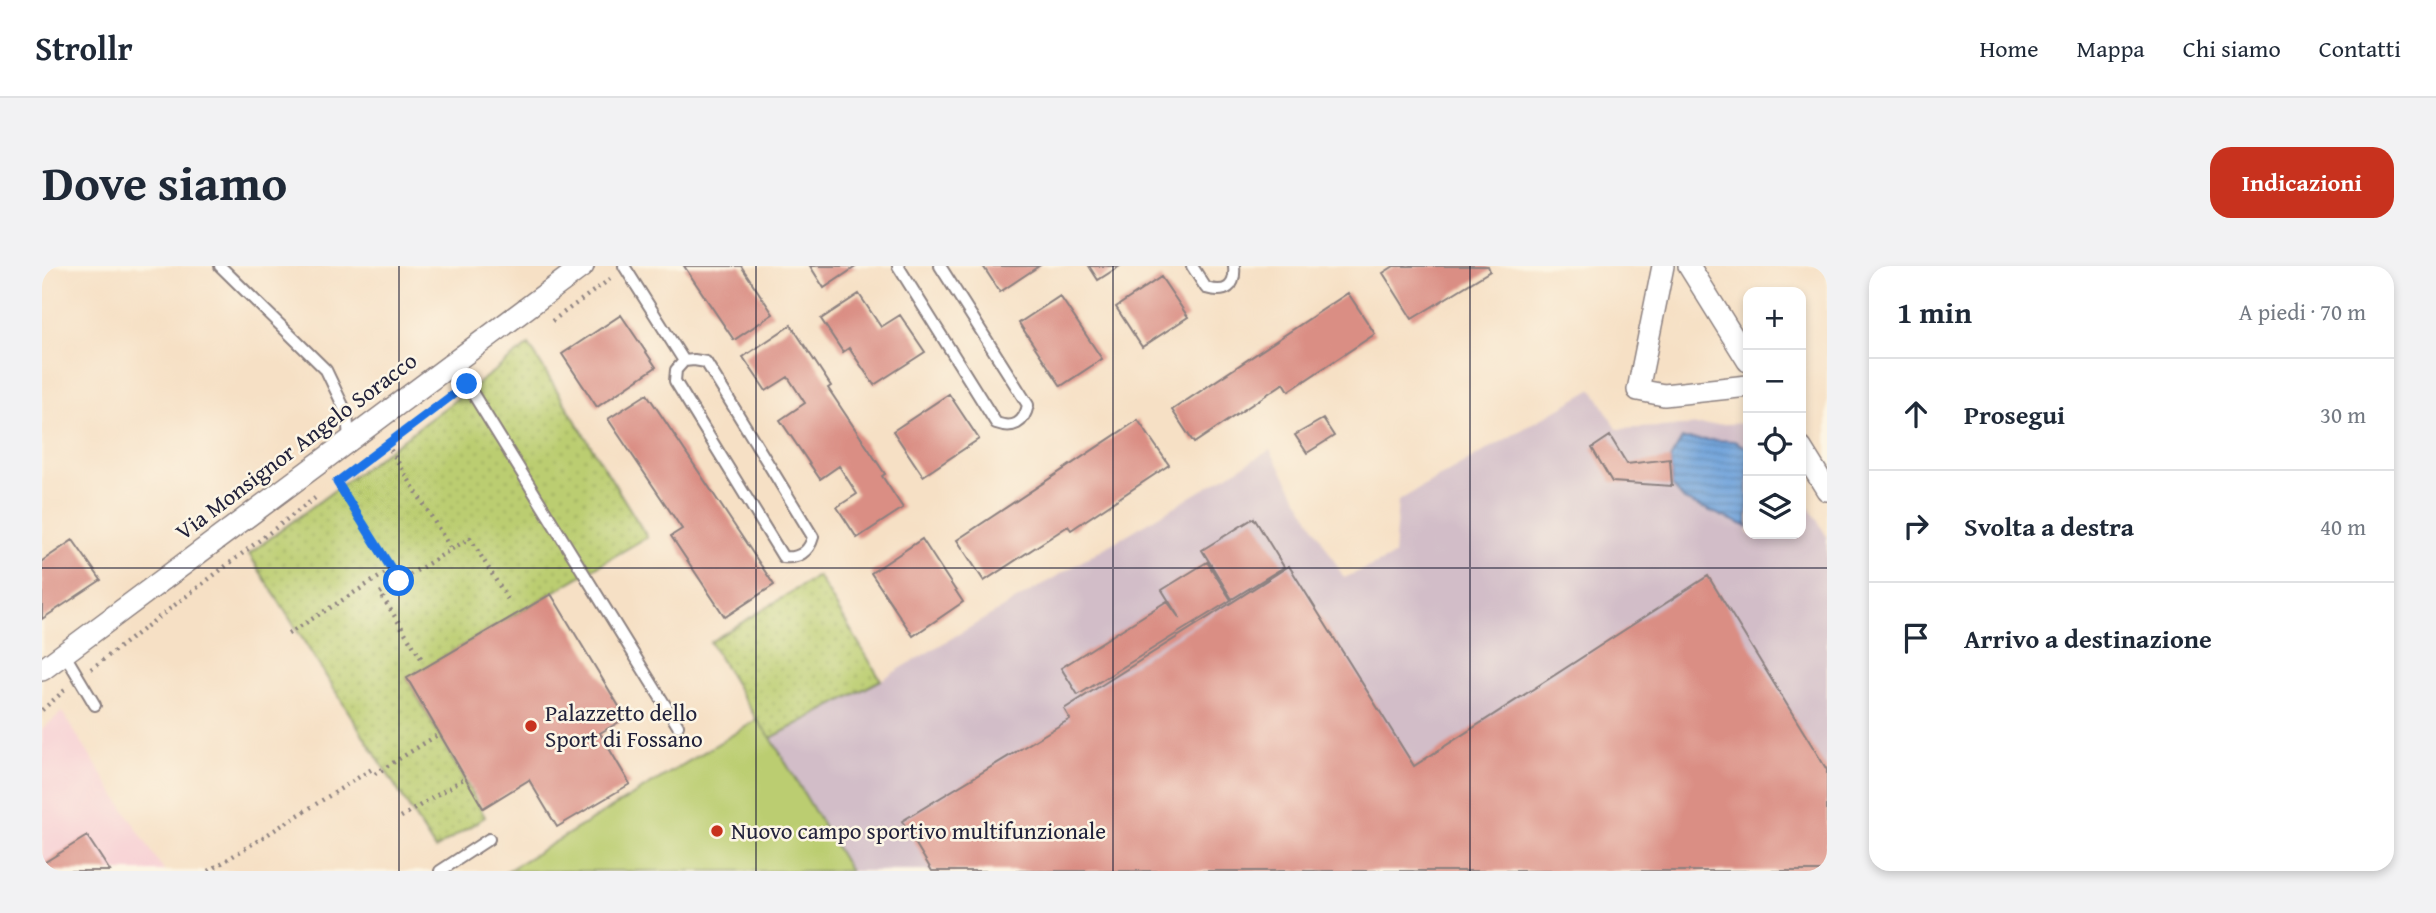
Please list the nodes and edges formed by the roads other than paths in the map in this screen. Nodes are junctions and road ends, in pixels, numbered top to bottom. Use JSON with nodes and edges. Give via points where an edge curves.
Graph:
{"nodes":[{"id":1,"x":220,"y":266,"type":"edge"},
{"id":2,"x":583,"y":266,"type":"edge"},
{"id":3,"x":898,"y":266,"type":"edge"},
{"id":4,"x":940,"y":266,"type":"edge"},
{"id":5,"x":1192,"y":266,"type":"edge"},
{"id":6,"x":1234,"y":266,"type":"edge"},
{"id":7,"x":1664,"y":266,"type":"edge"},
{"id":8,"x":1689,"y":266,"type":"edge"},
{"id":9,"x":624,"y":267,"type":"edge"},
{"id":10,"x":1743,"y":353,"type":"edge"},
{"id":11,"x":684,"y":361,"type":"junction"},
{"id":12,"x":467,"y":384,"type":"dead end"},
{"id":13,"x":1743,"y":387,"type":"edge"},
{"id":14,"x":349,"y":439,"type":"junction"},
{"id":15,"x":1806,"y":456,"type":"edge"},
{"id":16,"x":1827,"y":490,"type":"edge"},
{"id":17,"x":64,"y":653,"type":"junction"},
{"id":18,"x":42,"y":670,"type":"edge"},
{"id":19,"x":95,"y":705,"type":"dead end"},
{"id":20,"x":678,"y":726,"type":"dead end"},
{"id":21,"x":489,"y":839,"type":"dead end"},
{"id":22,"x":440,"y":871,"type":"edge"}],
"edges":[{"from":1,"to":14,"type":"lane","via":[[326,370],[347,414]]},
{"from":2,"to":14,"type":"street","name":"Via Monsignor Angelo Soracco"},
{"from":3,"to":4,"type":"lane","via":[[996,423],[1018,425],[1028,405]]},
{"from":5,"to":6,"type":"lane","via":[[1206,288],[1219,292],[1235,277]]},
{"from":7,"to":13,"type":"street","via":[[1638,390],[1664,395]]},
{"from":8,"to":10,"type":"street"},
{"from":9,"to":11,"type":"lane"},
{"from":11,"to":11,"type":"lane","via":[[706,362],[813,537],[802,554],[783,556],[675,381],[676,370]]},
{"from":12,"to":20,"type":"lane"},
{"from":14,"to":17,"type":"street","name":"Via Monsignor Angelo Soracco"},
{"from":15,"to":16,"type":"street"},
{"from":17,"to":18,"type":"street","name":"Via Monsignor Angelo Soracco"},
{"from":17,"to":19,"type":"lane"},
{"from":21,"to":22,"type":"lane"}]}
